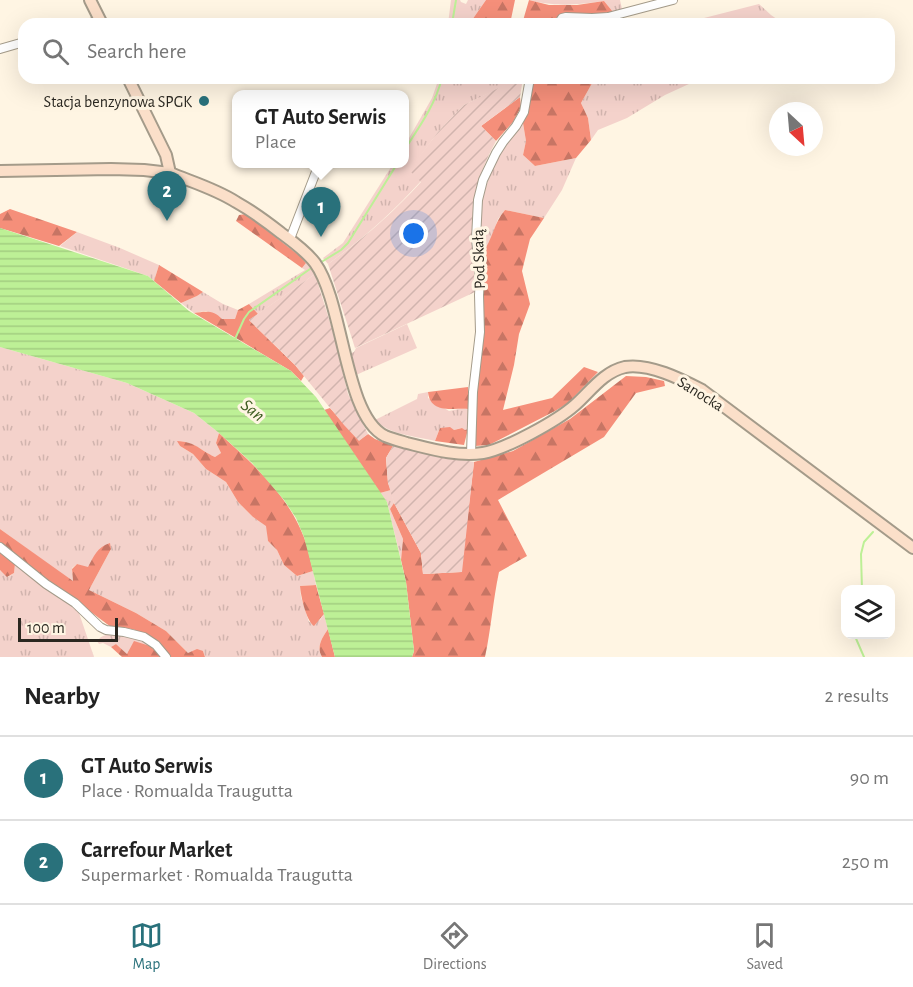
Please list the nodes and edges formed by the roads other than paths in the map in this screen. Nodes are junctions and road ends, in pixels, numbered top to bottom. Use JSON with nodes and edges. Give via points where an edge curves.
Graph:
{"nodes":[{"id":1,"x":90,"y":0,"type":"edge"},
{"id":2,"x":673,"y":0,"type":"edge"},
{"id":3,"x":99,"y":18,"type":"edge"},
{"id":4,"x":562,"y":18,"type":"edge"},
{"id":5,"x":592,"y":18,"type":"edge"},
{"id":6,"x":592,"y":18,"type":"edge"},
{"id":7,"x":18,"y":44,"type":"edge"},
{"id":8,"x":0,"y":49,"type":"edge"},
{"id":9,"x":131,"y":84,"type":"edge"},
{"id":10,"x":529,"y":84,"type":"edge"},
{"id":11,"x":317,"y":168,"type":"edge"},
{"id":12,"x":0,"y":171,"type":"edge"},
{"id":13,"x":170,"y":173,"type":"junction"},
{"id":14,"x":290,"y":239,"type":"junction"},
{"id":15,"x":471,"y":454,"type":"junction"},
{"id":16,"x":0,"y":548,"type":"edge"},
{"id":17,"x":913,"y":548,"type":"edge"},
{"id":18,"x":166,"y":657,"type":"edge"}],
"edges":[{"from":1,"to":3,"type":"street"},
{"from":2,"to":6,"type":"street"},
{"from":4,"to":5,"type":"street"},
{"from":7,"to":8,"type":"street"},
{"from":9,"to":13,"type":"street","via":[[166,155]]},
{"from":10,"to":15,"type":"street","name":"Pod Skałą","via":[[524,112],[496,153],[478,200],[480,332],[472,392]]},
{"from":11,"to":14,"type":"street"},
{"from":12,"to":13,"type":"street","name":"Sanocka","via":[[111,169]]},
{"from":13,"to":14,"type":"street","name":"Sanocka","via":[[235,201]]},
{"from":14,"to":15,"type":"street","name":"Sanocka","via":[[314,261],[326,283],[353,384],[373,428],[387,437],[413,444]]},
{"from":15,"to":17,"type":"street","name":"Sanocka","via":[[495,450],[556,419],[616,370],[642,368],[673,376],[702,390]]},
{"from":16,"to":18,"type":"street","via":[[75,603],[100,627],[144,637]]}]}
